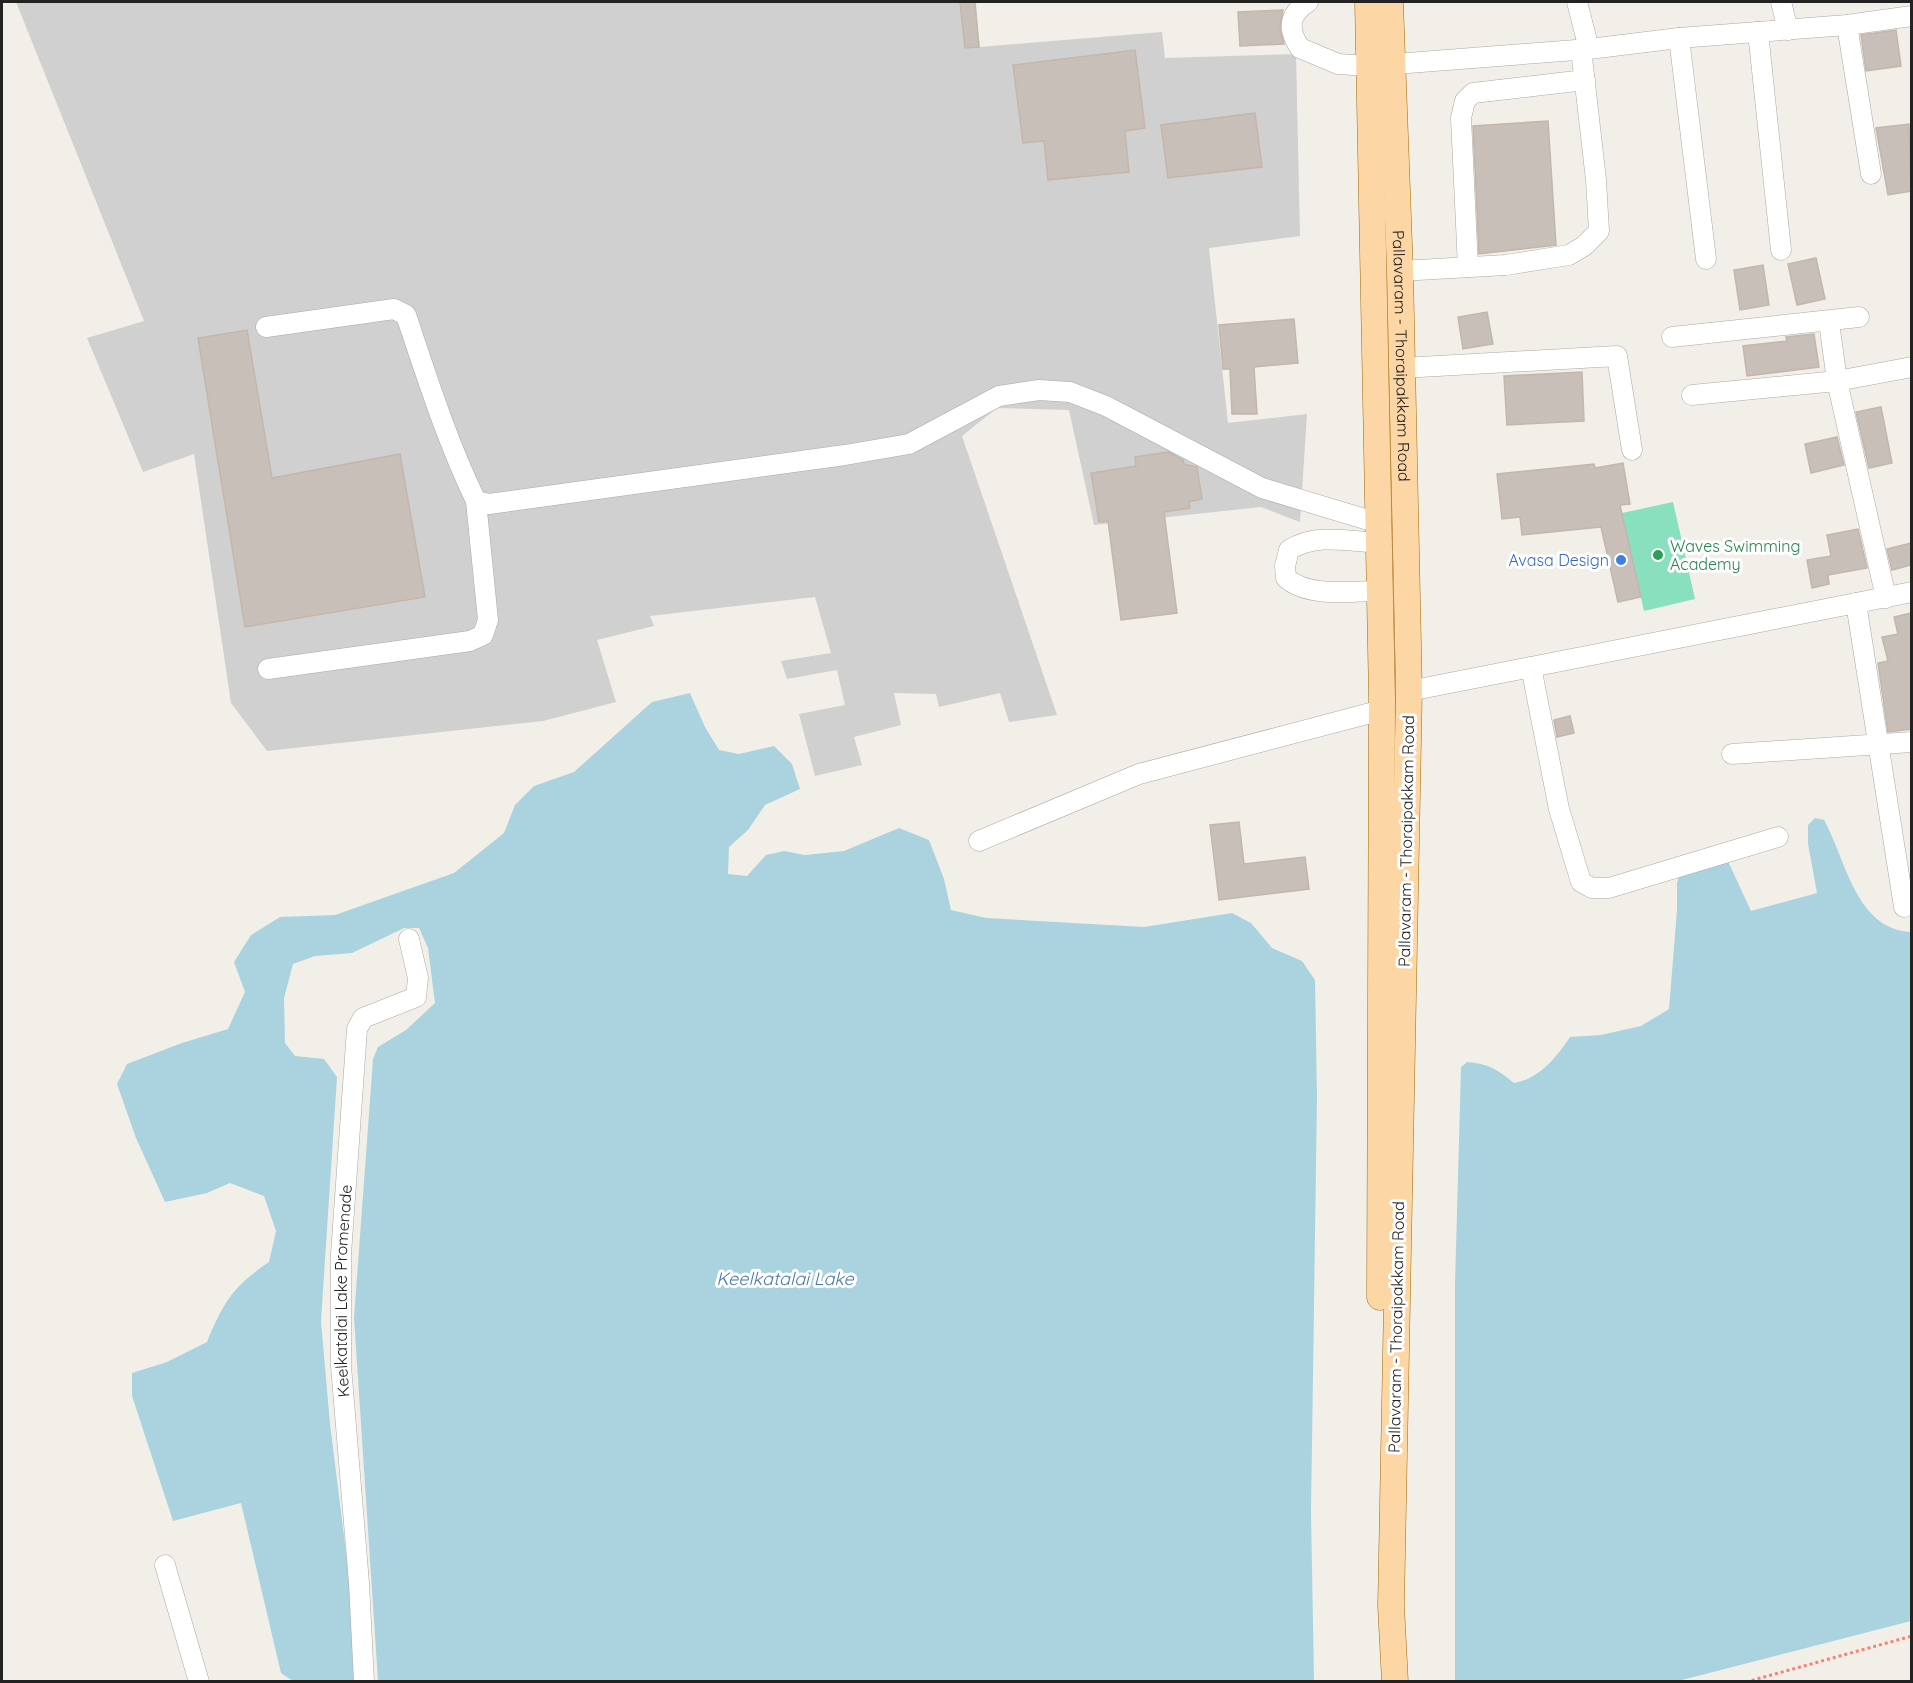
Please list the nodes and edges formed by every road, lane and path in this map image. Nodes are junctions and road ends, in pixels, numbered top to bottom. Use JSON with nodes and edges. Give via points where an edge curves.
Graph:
{"nodes":[{"id":1,"x":1308,"y":2,"type":"edge"},
{"id":2,"x":1368,"y":2,"type":"edge"},
{"id":3,"x":1390,"y":2,"type":"edge"},
{"id":4,"x":1577,"y":2,"type":"edge"},
{"id":5,"x":1781,"y":2,"type":"edge"},
{"id":6,"x":1908,"y":2,"type":"edge"},
{"id":7,"x":1911,"y":16,"type":"edge"},
{"id":8,"x":1847,"y":25,"type":"junction"},
{"id":9,"x":1788,"y":30,"type":"junction"},
{"id":10,"x":1758,"y":32,"type":"junction"},
{"id":11,"x":1679,"y":38,"type":"junction"},
{"id":12,"x":1585,"y":49,"type":"junction"},
{"id":13,"x":1380,"y":67,"type":"junction"},
{"id":14,"x":1585,"y":80,"type":"junction"},
{"id":15,"x":1871,"y":174,"type":"dead end"},
{"id":16,"x":1781,"y":250,"type":"dead end"},
{"id":17,"x":1706,"y":259,"type":"dead end"},
{"id":18,"x":1468,"y":267,"type":"junction"},
{"id":19,"x":1400,"y":271,"type":"junction"},
{"id":20,"x":1859,"y":317,"type":"dead end"},
{"id":21,"x":1829,"y":322,"type":"junction"},
{"id":22,"x":266,"y":327,"type":"dead end"},
{"id":23,"x":1672,"y":337,"type":"dead end"},
{"id":24,"x":1911,"y":367,"type":"edge"},
{"id":25,"x":1402,"y":368,"type":"junction"},
{"id":26,"x":1837,"y":381,"type":"junction"},
{"id":27,"x":1692,"y":395,"type":"dead end"},
{"id":28,"x":1632,"y":450,"type":"dead end"},
{"id":29,"x":476,"y":501,"type":"junction"},
{"id":30,"x":1378,"y":533,"type":"junction"},
{"id":31,"x":1380,"y":591,"type":"junction"},
{"id":32,"x":1911,"y":592,"type":"edge"},
{"id":33,"x":1886,"y":598,"type":"junction"},
{"id":34,"x":1856,"y":603,"type":"junction"},
{"id":35,"x":1531,"y":667,"type":"junction"},
{"id":36,"x":268,"y":669,"type":"dead end"},
{"id":37,"x":1409,"y":691,"type":"junction"},
{"id":38,"x":1382,"y":710,"type":"junction"},
{"id":39,"x":1911,"y":742,"type":"edge"},
{"id":40,"x":1880,"y":746,"type":"junction"},
{"id":41,"x":1732,"y":754,"type":"dead end"},
{"id":42,"x":1778,"y":837,"type":"dead end"},
{"id":43,"x":979,"y":841,"type":"dead end"},
{"id":44,"x":1904,"y":906,"type":"dead end"},
{"id":45,"x":408,"y":939,"type":"dead end"},
{"id":46,"x":165,"y":1565,"type":"dead end"},
{"id":47,"x":1911,"y":1636,"type":"edge"},
{"id":48,"x":199,"y":1682,"type":"edge"},
{"id":49,"x":364,"y":1682,"type":"edge"},
{"id":50,"x":1381,"y":1682,"type":"edge"},
{"id":51,"x":1395,"y":1682,"type":"edge"},
{"id":52,"x":1746,"y":1682,"type":"edge"}],
"edges":[{"from":1,"to":13,"type":"street","via":[[1292,19],[1291,30],[1300,48],[1338,64]]},
{"from":2,"to":13,"type":"main road","name":"Pallavaram - Thoraipakkam Road"},
{"from":3,"to":13,"type":"main road","name":"Pallavaram - Thoraipakkam Road"},
{"from":4,"to":12,"type":"street"},
{"from":5,"to":9,"type":"street"},
{"from":6,"to":7,"type":"street"},
{"from":7,"to":8,"type":"street"},
{"from":8,"to":9,"type":"street"},
{"from":8,"to":15,"type":"street"},
{"from":9,"to":10,"type":"street"},
{"from":10,"to":11,"type":"street"},
{"from":10,"to":16,"type":"street"},
{"from":11,"to":12,"type":"street"},
{"from":11,"to":17,"type":"street"},
{"from":12,"to":13,"type":"street"},
{"from":12,"to":14,"type":"street"},
{"from":13,"to":19,"type":"main road","name":"Pallavaram - Thoraipakkam Road"},
{"from":13,"to":30,"type":"main road","name":"Pallavaram - Thoraipakkam Road"},
{"from":14,"to":18,"type":"street","via":[[1473,93],[1465,101],[1461,118]]},
{"from":14,"to":18,"type":"street","via":[[1599,231],[1569,255]]},
{"from":18,"to":19,"type":"street"},
{"from":19,"to":25,"type":"main road","name":"Pallavaram - Thoraipakkam Road"},
{"from":20,"to":21,"type":"street"},
{"from":21,"to":23,"type":"street"},
{"from":21,"to":26,"type":"street"},
{"from":22,"to":29,"type":"street","via":[[394,309],[406,315],[442,422]]},
{"from":24,"to":26,"type":"street"},
{"from":25,"to":28,"type":"street","via":[[1617,356]]},
{"from":25,"to":37,"type":"main road","name":"Pallavaram - Thoraipakkam Road"},
{"from":26,"to":27,"type":"street"},
{"from":26,"to":33,"type":"street"},
{"from":29,"to":30,"type":"street","via":[[501,503],[909,444],[999,396],[1039,390],[1070,392],[1106,406],[1262,488]]},
{"from":29,"to":36,"type":"street","via":[[488,620],[483,635],[470,641]]},
{"from":30,"to":31,"type":"main road","name":"Pallavaram - Thoraipakkam Road"},
{"from":30,"to":31,"type":"street","via":[[1303,541],[1289,550],[1285,566],[1286,578],[1295,586]]},
{"from":31,"to":38,"type":"main road","name":"Pallavaram - Thoraipakkam Road"},
{"from":32,"to":33,"type":"street"},
{"from":33,"to":34,"type":"street"},
{"from":34,"to":35,"type":"street"},
{"from":34,"to":40,"type":"street"},
{"from":35,"to":37,"type":"street"},
{"from":35,"to":42,"type":"street","via":[[1560,809],[1581,882],[1592,888],[1609,888]]},
{"from":37,"to":51,"type":"main road","name":"Pallavaram - Thoraipakkam Road","via":[[1391,1594]]},
{"from":38,"to":43,"type":"street","via":[[1139,774]]},
{"from":38,"to":50,"type":"main road","name":"Pallavaram - Thoraipakkam Road","via":[[1378,1618]]},
{"from":39,"to":40,"type":"street"},
{"from":40,"to":41,"type":"street"},
{"from":40,"to":44,"type":"street"},
{"from":45,"to":49,"type":"street","name":"Keelkatalai Lake Promenade","via":[[418,978],[416,997],[363,1018],[357,1029],[341,1254],[341,1366]]},
{"from":46,"to":48,"type":"street"},
{"from":47,"to":52,"type":"path"}]}
